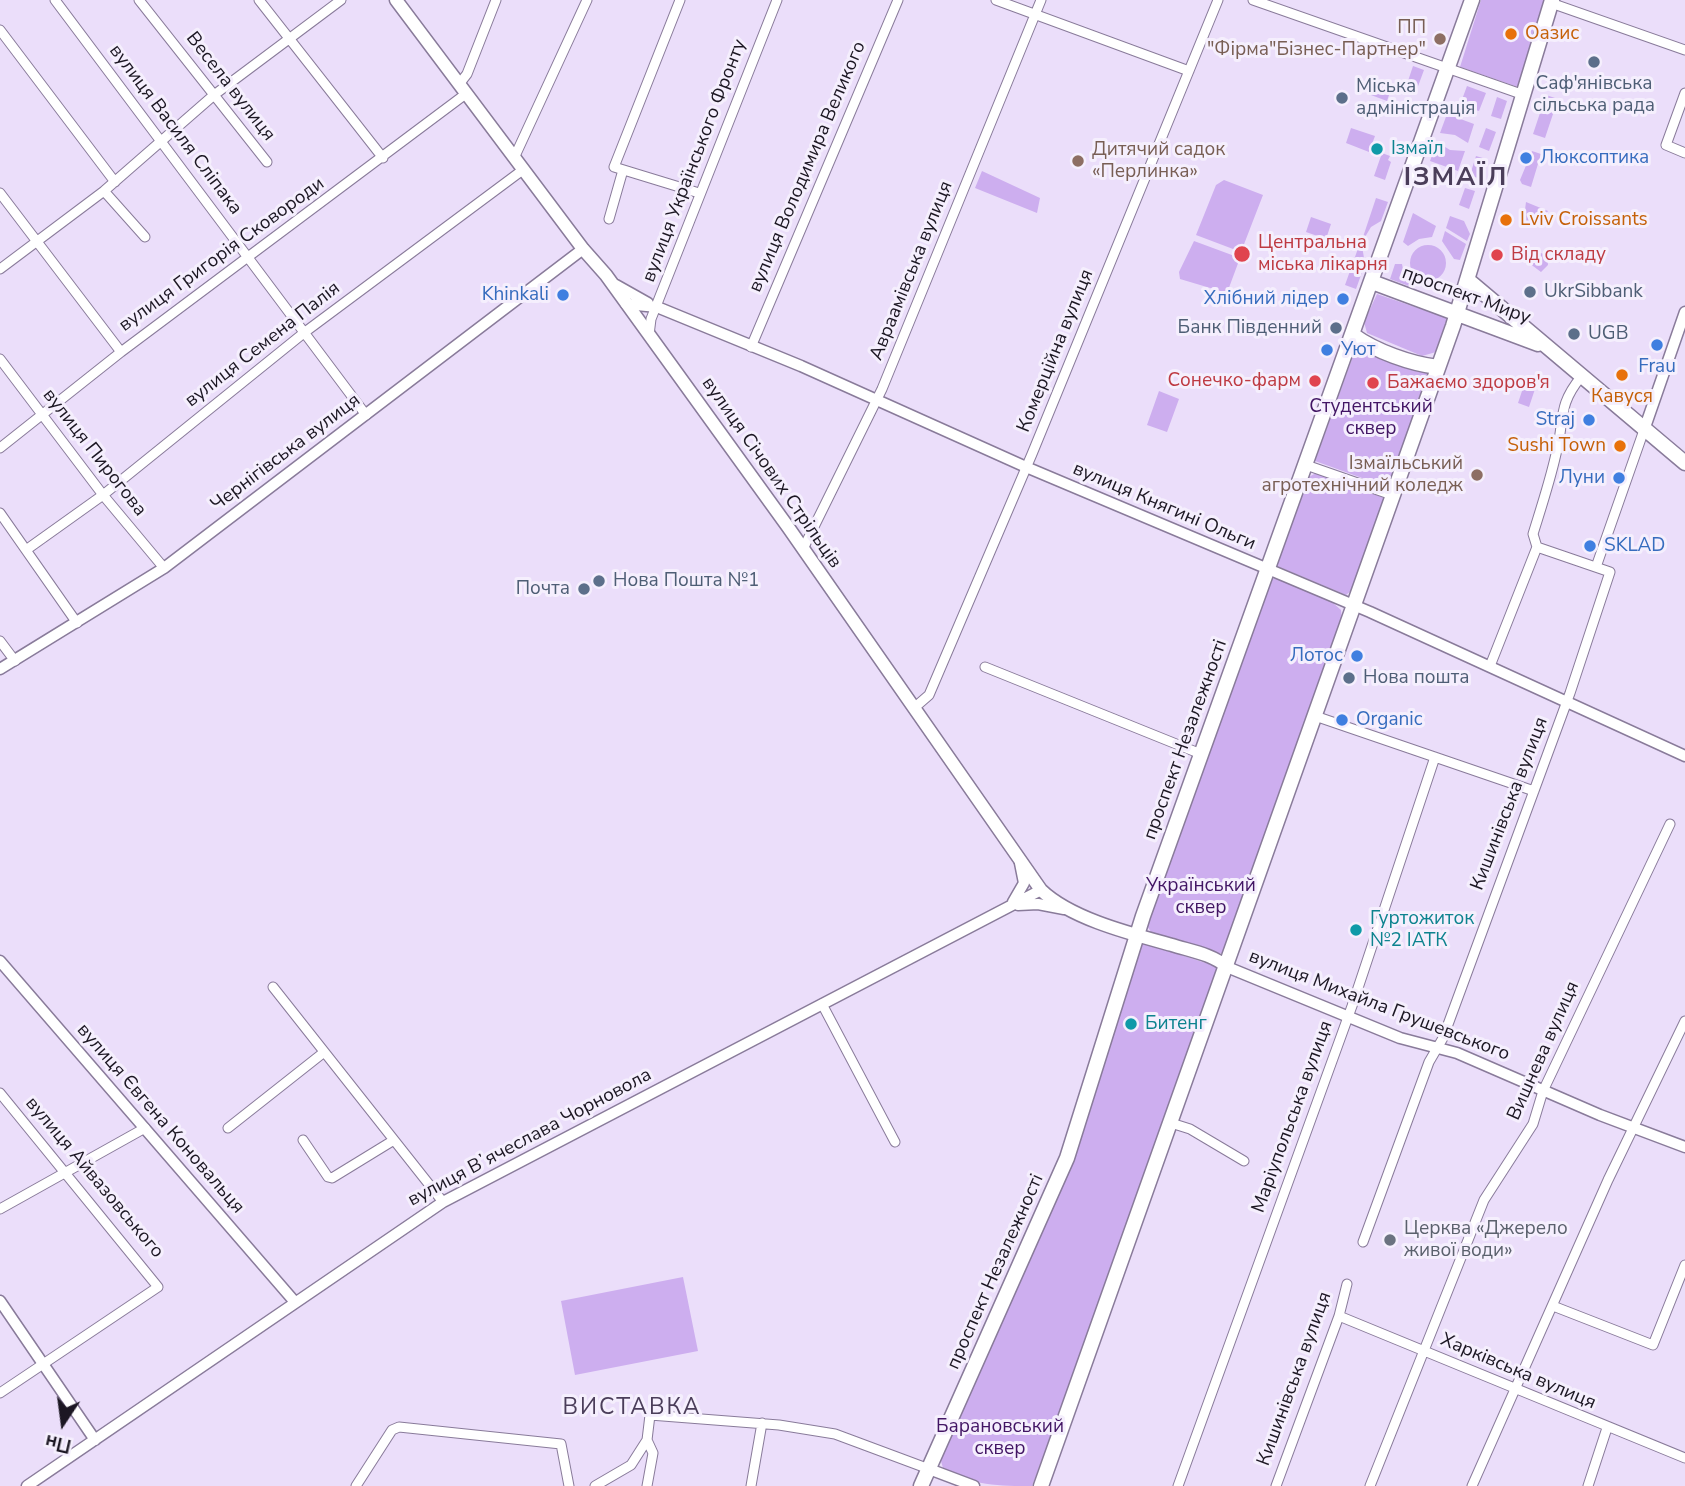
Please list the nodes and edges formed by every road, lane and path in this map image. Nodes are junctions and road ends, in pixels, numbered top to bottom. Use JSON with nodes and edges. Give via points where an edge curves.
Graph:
{"nodes":[{"id":1,"x":55,"y":0,"type":"edge"},
{"id":2,"x":139,"y":0,"type":"edge"},
{"id":3,"x":259,"y":0,"type":"edge"},
{"id":4,"x":341,"y":0,"type":"edge"},
{"id":5,"x":396,"y":0,"type":"edge"},
{"id":6,"x":496,"y":0,"type":"edge"},
{"id":7,"x":587,"y":0,"type":"edge"},
{"id":8,"x":680,"y":0,"type":"edge"},
{"id":9,"x":777,"y":0,"type":"edge"},
{"id":10,"x":898,"y":0,"type":"edge"},
{"id":11,"x":996,"y":0,"type":"edge"},
{"id":12,"x":1041,"y":0,"type":"edge"},
{"id":13,"x":1218,"y":0,"type":"edge"},
{"id":14,"x":1253,"y":0,"type":"edge"},
{"id":15,"x":1472,"y":0,"type":"edge"},
{"id":16,"x":1551,"y":1,"type":"edge"},
{"id":17,"x":1035,"y":15,"type":"junction"},
{"id":18,"x":0,"y":30,"type":"edge"},
{"id":19,"x":290,"y":37,"type":"junction"},
{"id":20,"x":1685,"y":50,"type":"edge"},
{"id":21,"x":1449,"y":69,"type":"junction"},
{"id":22,"x":1189,"y":71,"type":"junction"},
{"id":23,"x":463,"y":88,"type":"junction"},
{"id":24,"x":1685,"y":93,"type":"edge"},
{"id":25,"x":214,"y":95,"type":"junction"},
{"id":26,"x":1524,"y":95,"type":"junction"},
{"id":27,"x":162,"y":142,"type":"junction"},
{"id":28,"x":1685,"y":153,"type":"edge"},
{"id":29,"x":514,"y":156,"type":"junction"},
{"id":30,"x":383,"y":158,"type":"junction"},
{"id":31,"x":267,"y":162,"type":"dead end"},
{"id":32,"x":524,"y":169,"type":"junction"},
{"id":33,"x":623,"y":170,"type":"junction"},
{"id":34,"x":115,"y":182,"type":"junction"},
{"id":35,"x":104,"y":191,"type":"junction"},
{"id":36,"x":0,"y":192,"type":"edge"},
{"id":37,"x":699,"y":193,"type":"junction"},
{"id":38,"x":609,"y":219,"type":"dead end"},
{"id":39,"x":145,"y":237,"type":"dead end"},
{"id":40,"x":36,"y":242,"type":"junction"},
{"id":41,"x":583,"y":249,"type":"junction"},
{"id":42,"x":249,"y":258,"type":"junction"},
{"id":43,"x":0,"y":269,"type":"edge"},
{"id":44,"x":606,"y":275,"type":"junction"},
{"id":45,"x":1468,"y":280,"type":"junction"},
{"id":46,"x":1372,"y":282,"type":"junction"},
{"id":47,"x":626,"y":304,"type":"junction"},
{"id":48,"x":657,"y":307,"type":"junction"},
{"id":49,"x":1685,"y":312,"type":"edge"},
{"id":50,"x":1456,"y":314,"type":"junction"},
{"id":51,"x":305,"y":332,"type":"junction"},
{"id":52,"x":1353,"y":335,"type":"junction"},
{"id":53,"x":649,"y":336,"type":"junction"},
{"id":54,"x":751,"y":347,"type":"junction"},
{"id":55,"x":1546,"y":347,"type":"junction"},
{"id":56,"x":121,"y":352,"type":"junction"},
{"id":57,"x":0,"y":359,"type":"edge"},
{"id":58,"x":1438,"y":367,"type":"junction"},
{"id":59,"x":1581,"y":377,"type":"junction"},
{"id":60,"x":877,"y":400,"type":"junction"},
{"id":61,"x":366,"y":415,"type":"junction"},
{"id":62,"x":43,"y":418,"type":"junction"},
{"id":63,"x":1644,"y":430,"type":"junction"},
{"id":64,"x":0,"y":448,"type":"edge"},
{"id":65,"x":1685,"y":463,"type":"edge"},
{"id":66,"x":1307,"y":464,"type":"junction"},
{"id":67,"x":1026,"y":467,"type":"junction"},
{"id":68,"x":103,"y":495,"type":"junction"},
{"id":69,"x":1392,"y":495,"type":"junction"},
{"id":70,"x":0,"y":513,"type":"edge"},
{"id":71,"x":1537,"y":547,"type":"junction"},
{"id":72,"x":803,"y":549,"type":"junction"},
{"id":73,"x":26,"y":550,"type":"junction"},
{"id":74,"x":1596,"y":567,"type":"junction"},
{"id":75,"x":164,"y":568,"type":"junction"},
{"id":76,"x":1268,"y":570,"type":"junction"},
{"id":77,"x":1353,"y":605,"type":"junction"},
{"id":78,"x":77,"y":623,"type":"junction"},
{"id":79,"x":0,"y":641,"type":"edge"},
{"id":80,"x":15,"y":661,"type":"junction"},
{"id":81,"x":1490,"y":666,"type":"junction"},
{"id":82,"x":985,"y":667,"type":"dead end"},
{"id":83,"x":0,"y":669,"type":"edge"},
{"id":84,"x":1567,"y":702,"type":"junction"},
{"id":85,"x":914,"y":708,"type":"junction"},
{"id":86,"x":1315,"y":716,"type":"junction"},
{"id":87,"x":1201,"y":754,"type":"junction"},
{"id":88,"x":1685,"y":756,"type":"edge"},
{"id":89,"x":1435,"y":757,"type":"junction"},
{"id":90,"x":1534,"y":791,"type":"junction"},
{"id":91,"x":1670,"y":824,"type":"dead end"},
{"id":92,"x":1018,"y":857,"type":"junction"},
{"id":93,"x":1041,"y":890,"type":"junction"},
{"id":94,"x":1008,"y":907,"type":"junction"},
{"id":95,"x":1073,"y":911,"type":"junction"},
{"id":96,"x":1138,"y":935,"type":"junction"},
{"id":97,"x":0,"y":961,"type":"edge"},
{"id":98,"x":1227,"y":967,"type":"junction"},
{"id":99,"x":272,"y":987,"type":"dead end"},
{"id":100,"x":822,"y":1004,"type":"junction"},
{"id":101,"x":1348,"y":1018,"type":"junction"},
{"id":102,"x":1685,"y":1021,"type":"edge"},
{"id":103,"x":1438,"y":1047,"type":"junction"},
{"id":104,"x":323,"y":1053,"type":"junction"},
{"id":105,"x":1543,"y":1091,"type":"junction"},
{"id":106,"x":0,"y":1093,"type":"edge"},
{"id":107,"x":1171,"y":1123,"type":"junction"},
{"id":108,"x":145,"y":1128,"type":"junction"},
{"id":109,"x":228,"y":1128,"type":"dead end"},
{"id":110,"x":1634,"y":1128,"type":"junction"},
{"id":111,"x":303,"y":1140,"type":"dead end"},
{"id":112,"x":394,"y":1140,"type":"junction"},
{"id":113,"x":895,"y":1142,"type":"dead end"},
{"id":114,"x":1685,"y":1147,"type":"edge"},
{"id":115,"x":1244,"y":1161,"type":"dead end"},
{"id":116,"x":66,"y":1172,"type":"junction"},
{"id":117,"x":443,"y":1202,"type":"junction"},
{"id":118,"x":0,"y":1209,"type":"edge"},
{"id":119,"x":1363,"y":1242,"type":"dead end"},
{"id":120,"x":1685,"y":1265,"type":"edge"},
{"id":121,"x":1347,"y":1283,"type":"dead end"},
{"id":122,"x":0,"y":1301,"type":"edge"},
{"id":123,"x":294,"y":1301,"type":"junction"},
{"id":124,"x":1553,"y":1306,"type":"junction"},
{"id":125,"x":1339,"y":1316,"type":"junction"},
{"id":126,"x":1423,"y":1351,"type":"junction"},
{"id":127,"x":43,"y":1365,"type":"junction"},
{"id":128,"x":1516,"y":1389,"type":"junction"},
{"id":129,"x":0,"y":1393,"type":"edge"},
{"id":130,"x":761,"y":1423,"type":"junction"},
{"id":131,"x":1607,"y":1428,"type":"junction"},
{"id":132,"x":96,"y":1440,"type":"junction"},
{"id":133,"x":647,"y":1440,"type":"junction"},
{"id":134,"x":1685,"y":1458,"type":"edge"},
{"id":135,"x":929,"y":1469,"type":"junction"},
{"id":136,"x":27,"y":1486,"type":"edge"},
{"id":137,"x":356,"y":1486,"type":"edge"},
{"id":138,"x":569,"y":1486,"type":"edge"},
{"id":139,"x":595,"y":1486,"type":"edge"},
{"id":140,"x":647,"y":1486,"type":"edge"},
{"id":141,"x":751,"y":1486,"type":"edge"},
{"id":142,"x":921,"y":1486,"type":"edge"},
{"id":143,"x":974,"y":1486,"type":"edge"},
{"id":144,"x":1041,"y":1486,"type":"edge"},
{"id":145,"x":1178,"y":1486,"type":"edge"},
{"id":146,"x":1276,"y":1486,"type":"edge"},
{"id":147,"x":1370,"y":1486,"type":"edge"},
{"id":148,"x":1472,"y":1486,"type":"edge"},
{"id":149,"x":1588,"y":1486,"type":"edge"}],
"edges":[{"from":1,"to":27,"type":"street","name":"вулиця Василя Сліпака"},
{"from":2,"to":25,"type":"street","name":"Весела вулиця"},
{"from":3,"to":19,"type":"street"},
{"from":4,"to":19,"type":"street"},
{"from":5,"to":23,"type":"main road","name":"вулиця Січових Стрільців"},
{"from":6,"to":23,"type":"street","name":"вулиця Григорія Сковороди"},
{"from":7,"to":29,"type":"street"},
{"from":8,"to":33,"type":"street","via":[[614,167]]},
{"from":9,"to":37,"type":"street","name":"вулиця Українського Фронту"},
{"from":10,"to":54,"type":"street","name":"вулиця Володимира Великого"},
{"from":11,"to":17,"type":"street"},
{"from":12,"to":17,"type":"street","name":"Авраамівська вулиця"},
{"from":13,"to":22,"type":"street","name":"Комерційна вулиця"},
{"from":14,"to":21,"type":"street"},
{"from":15,"to":21,"type":"main road","name":"проспект Незалежності"},
{"from":16,"to":20,"type":"street"},
{"from":16,"to":26,"type":"main road"},
{"from":17,"to":22,"type":"street"},
{"from":17,"to":60,"type":"street","name":"Авраамівська вулиця"},
{"from":18,"to":34,"type":"street"},
{"from":19,"to":25,"type":"street"},
{"from":19,"to":30,"type":"street"},
{"from":21,"to":26,"type":"street"},
{"from":21,"to":46,"type":"main road","name":"проспект Незалежності"},
{"from":22,"to":67,"type":"street","name":"Комерційна вулиця"},
{"from":23,"to":29,"type":"main road","name":"вулиця Січових Стрільців"},
{"from":23,"to":30,"type":"street","name":"вулиця Григорія Сковороди"},
{"from":24,"to":28,"type":"street","via":[[1666,145]]},
{"from":25,"to":27,"type":"street"},
{"from":25,"to":31,"type":"street","name":"Весела вулиця"},
{"from":26,"to":45,"type":"main road"},
{"from":27,"to":34,"type":"street"},
{"from":27,"to":42,"type":"street","name":"вулиця Василя Сліпака"},
{"from":29,"to":32,"type":"main road","name":"вулиця Січових Стрільців"},
{"from":30,"to":42,"type":"street","name":"вулиця Григорія Сковороди"},
{"from":32,"to":41,"type":"main road","name":"вулиця Січових Стрільців"},
{"from":32,"to":51,"type":"street","name":"вулиця Семена Палія"},
{"from":33,"to":37,"type":"street"},
{"from":33,"to":38,"type":"street"},
{"from":34,"to":35,"type":"street"},
{"from":35,"to":39,"type":"street"},
{"from":35,"to":40,"type":"street"},
{"from":36,"to":40,"type":"street"},
{"from":37,"to":48,"type":"street","name":"вулиця Українського Фронту"},
{"from":40,"to":43,"type":"street"},
{"from":40,"to":56,"type":"street"},
{"from":41,"to":44,"type":"main road","name":"вулиця Січових Стрільців"},
{"from":41,"to":61,"type":"street","name":"Чернігівська вулиця"},
{"from":42,"to":51,"type":"street","name":"вулиця Василя Сліпака"},
{"from":42,"to":56,"type":"street","name":"вулиця Григорія Сковороди"},
{"from":44,"to":47,"type":"main road","name":"вулиця Січових Стрільців"},
{"from":44,"to":48,"type":"street","via":[[621,289]]},
{"from":45,"to":50,"type":"main road"},
{"from":45,"to":55,"type":"main road","name":"проспект Миру"},
{"from":46,"to":50,"type":"main road","name":"проспект Миру"},
{"from":46,"to":52,"type":"main road","name":"проспект Незалежності"},
{"from":47,"to":48,"type":"street","name":"вулиця Княгині Ольги"},
{"from":47,"to":53,"type":"main road","name":"вулиця Січових Стрільців"},
{"from":48,"to":53,"type":"street","name":"вулиця Українського Фронту"},
{"from":48,"to":54,"type":"street","name":"вулиця Княгині Ольги"},
{"from":49,"to":63,"type":"street"},
{"from":50,"to":55,"type":"main road","name":"проспект Миру"},
{"from":50,"to":58,"type":"main road"},
{"from":51,"to":61,"type":"street","name":"вулиця Василя Сліпака"},
{"from":51,"to":68,"type":"street","name":"вулиця Семена Палія"},
{"from":52,"to":58,"type":"main road"},
{"from":52,"to":66,"type":"main road","name":"проспект Незалежності"},
{"from":53,"to":72,"type":"main road","name":"вулиця Січових Стрільців"},
{"from":54,"to":60,"type":"street","name":"вулиця Княгині Ольги"},
{"from":55,"to":59,"type":"main road","name":"проспект Миру"},
{"from":56,"to":62,"type":"street","name":"вулиця Григорія Сковороди"},
{"from":57,"to":62,"type":"street","name":"вулиця Пирогова"},
{"from":58,"to":69,"type":"main road"},
{"from":59,"to":63,"type":"main road","name":"проспект Миру"},
{"from":59,"to":71,"type":"street","via":[[1569,391],[1560,416],[1559,442],[1532,534]]},
{"from":60,"to":67,"type":"street","name":"вулиця Княгині Ольги"},
{"from":60,"to":72,"type":"street","name":"Авраамівська вулиця"},
{"from":61,"to":75,"type":"street","name":"Чернігівська вулиця"},
{"from":62,"to":64,"type":"street","name":"вулиця Григорія Сковороди"},
{"from":62,"to":68,"type":"street","name":"вулиця Пирогова"},
{"from":63,"to":65,"type":"main road","name":"проспект Миру"},
{"from":63,"to":74,"type":"street"},
{"from":66,"to":69,"type":"street"},
{"from":66,"to":76,"type":"main road","name":"проспект Незалежності"},
{"from":67,"to":76,"type":"street","name":"вулиця Княгині Ольги"},
{"from":67,"to":85,"type":"street","name":"Комерційна вулиця","via":[[929,695]]},
{"from":68,"to":73,"type":"street","name":"вулиця Семена Палія"},
{"from":68,"to":75,"type":"street","name":"вулиця Пирогова"},
{"from":69,"to":77,"type":"main road"},
{"from":70,"to":73,"type":"street"},
{"from":71,"to":74,"type":"street"},
{"from":71,"to":81,"type":"street"},
{"from":72,"to":85,"type":"main road","name":"вулиця Січових Стрільців"},
{"from":73,"to":78,"type":"street"},
{"from":74,"to":84,"type":"street","name":"Кишинівська вулиця","via":[[1610,572]]},
{"from":75,"to":78,"type":"street","name":"Чернігівська вулиця"},
{"from":76,"to":77,"type":"street","name":"вулиця Княгині Ольги"},
{"from":76,"to":87,"type":"main road","name":"проспект Незалежності"},
{"from":77,"to":81,"type":"street","name":"вулиця Княгині Ольги"},
{"from":77,"to":86,"type":"main road"},
{"from":78,"to":80,"type":"street","name":"Чернігівська вулиця"},
{"from":79,"to":80,"type":"street"},
{"from":80,"to":83,"type":"street","name":"Чернігівська вулиця"},
{"from":81,"to":84,"type":"street","name":"вулиця Княгині Ольги"},
{"from":82,"to":87,"type":"street"},
{"from":84,"to":88,"type":"street","name":"вулиця Княгині Ольги"},
{"from":84,"to":90,"type":"street","name":"Кишинівська вулиця"},
{"from":85,"to":92,"type":"main road","name":"вулиця Січових Стрільців"},
{"from":86,"to":89,"type":"street"},
{"from":86,"to":98,"type":"main road"},
{"from":87,"to":96,"type":"main road","name":"проспект Незалежності"},
{"from":89,"to":90,"type":"street"},
{"from":89,"to":101,"type":"street","name":"Маріупольська вулиця"},
{"from":90,"to":103,"type":"street","name":"Кишинівська вулиця"},
{"from":91,"to":105,"type":"street","name":"Вишнева вулиця"},
{"from":92,"to":93,"type":"main road","name":"вулиця Січових Стрільців"},
{"from":92,"to":94,"type":"street","via":[[1024,883]]},
{"from":93,"to":94,"type":"street","name":"вулиця Вʼячеслава Чорновола"},
{"from":93,"to":95,"type":"main road","name":"вулиця Січових Стрільців"},
{"from":94,"to":95,"type":"street","via":[[1038,904]]},
{"from":94,"to":100,"type":"street","name":"вулиця Вʼячеслава Чорновола"},
{"from":95,"to":96,"type":"main road","name":"вулиця Січових Стрільців"},
{"from":96,"to":98,"type":"main road","name":"вулиця Михайла Грушевського","via":[[1210,956]]},
{"from":96,"to":135,"type":"main road","name":"проспект Незалежності","via":[[1067,1158]]},
{"from":97,"to":108,"type":"street","name":"вулиця Євгена Коновальця"},
{"from":98,"to":101,"type":"street","name":"вулиця Михайла Грушевського"},
{"from":98,"to":107,"type":"main road"},
{"from":99,"to":104,"type":"street"},
{"from":100,"to":113,"type":"street"},
{"from":100,"to":117,"type":"street","name":"вулиця Вʼячеслава Чорновола"},
{"from":101,"to":103,"type":"street","name":"вулиця Михайла Грушевського"},
{"from":101,"to":145,"type":"street","name":"Маріупольська вулиця"},
{"from":102,"to":110,"type":"street"},
{"from":103,"to":105,"type":"street","name":"вулиця Михайла Грушевського"},
{"from":103,"to":119,"type":"street","name":"Кишинівська вулиця"},
{"from":104,"to":109,"type":"street"},
{"from":104,"to":112,"type":"street"},
{"from":105,"to":110,"type":"street","name":"вулиця Михайла Грушевського"},
{"from":105,"to":126,"type":"street","name":"Вишнева вулиця","via":[[1533,1124],[1484,1200]]},
{"from":106,"to":116,"type":"street","name":"вулиця Айвазовського"},
{"from":107,"to":115,"type":"street"},
{"from":107,"to":144,"type":"main road"},
{"from":108,"to":116,"type":"street"},
{"from":108,"to":123,"type":"street","name":"вулиця Євгена Коновальця"},
{"from":110,"to":114,"type":"street","name":"вулиця Михайла Грушевського"},
{"from":110,"to":124,"type":"street"},
{"from":111,"to":112,"type":"street","via":[[332,1178]]},
{"from":112,"to":117,"type":"street"},
{"from":116,"to":118,"type":"street"},
{"from":116,"to":127,"type":"street","name":"вулиця Айвазовського","via":[[158,1287]]},
{"from":117,"to":123,"type":"street","name":"вулиця Вʼячеслава Чорновола"},
{"from":120,"to":124,"type":"street","via":[[1653,1345]]},
{"from":121,"to":125,"type":"street","name":"Кишинівська вулиця"},
{"from":122,"to":127,"type":"street"},
{"from":123,"to":132,"type":"street","name":"вулиця Вʼячеслава Чорновола"},
{"from":124,"to":128,"type":"street"},
{"from":125,"to":126,"type":"street","name":"Харківська вулиця"},
{"from":125,"to":146,"type":"street","name":"Кишинівська вулиця"},
{"from":126,"to":128,"type":"street","name":"Харківська вулиця"},
{"from":126,"to":147,"type":"street","name":"Вишнева вулиця"},
{"from":127,"to":129,"type":"street"},
{"from":127,"to":132,"type":"street"},
{"from":128,"to":131,"type":"street","name":"Харківська вулиця"},
{"from":128,"to":148,"type":"street"},
{"from":130,"to":133,"type":"street","via":[[650,1415]]},
{"from":130,"to":135,"type":"street","via":[[845,1436]]},
{"from":130,"to":141,"type":"street"},
{"from":131,"to":134,"type":"street","name":"Харківська вулиця"},
{"from":131,"to":149,"type":"street"},
{"from":132,"to":136,"type":"street","name":"вулиця Вʼячеслава Чорновола"},
{"from":133,"to":139,"type":"street","via":[[631,1465]]},
{"from":133,"to":140,"type":"street","via":[[653,1453]]},
{"from":135,"to":142,"type":"main road","name":"проспект Незалежності"},
{"from":135,"to":143,"type":"street"},
{"from":137,"to":138,"type":"street","via":[[392,1430],[399,1427],[561,1444]]}]}
